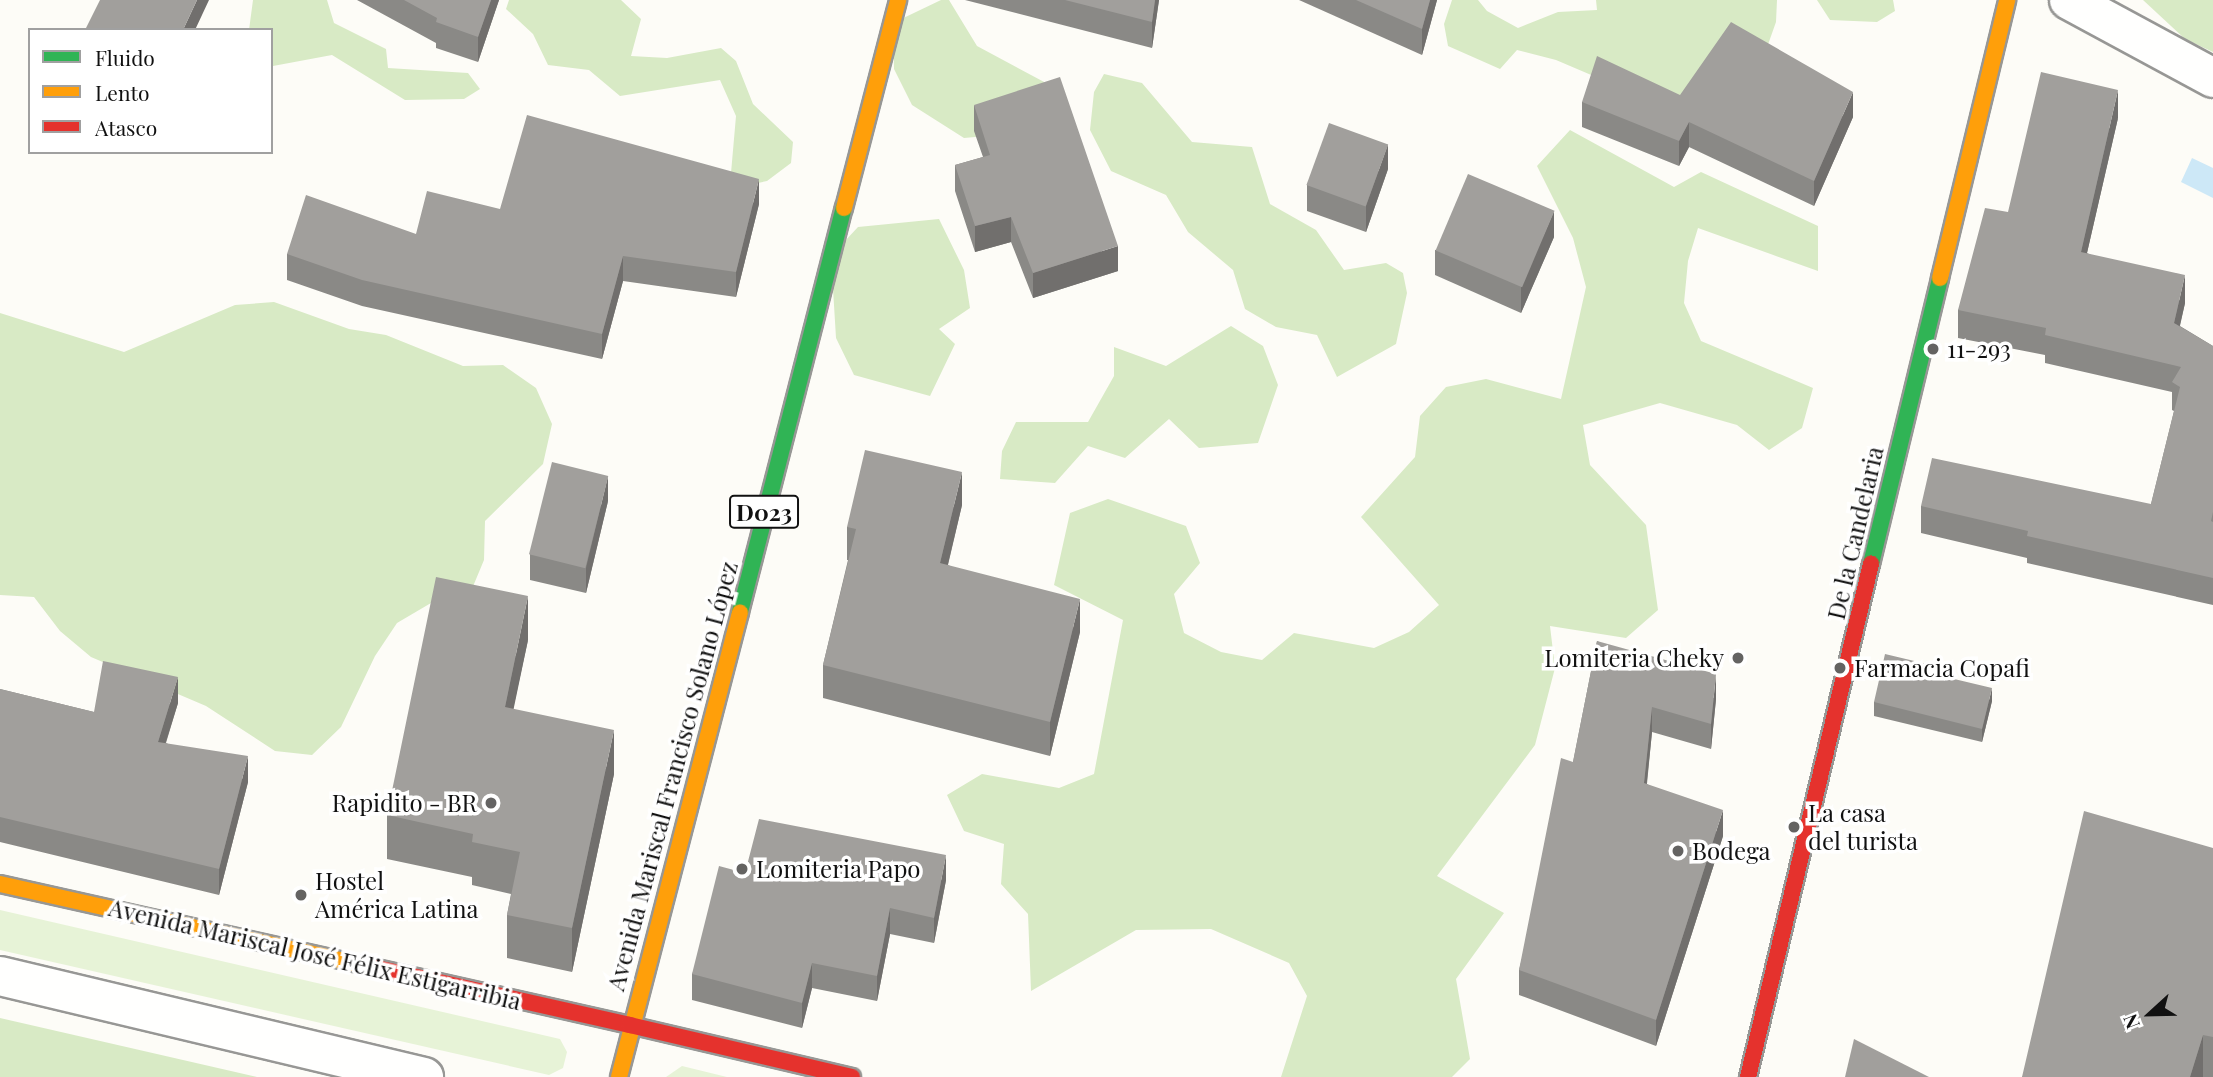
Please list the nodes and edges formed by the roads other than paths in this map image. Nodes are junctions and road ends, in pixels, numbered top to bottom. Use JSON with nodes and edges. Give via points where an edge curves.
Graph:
{"nodes":[{"id":1,"x":898,"y":0,"type":"edge"},
{"id":2,"x":2007,"y":0,"type":"edge"},
{"id":3,"x":2069,"y":0,"type":"edge"},
{"id":4,"x":2213,"y":78,"type":"edge"},
{"id":5,"x":0,"y":884,"type":"edge"},
{"id":6,"x":0,"y":976,"type":"edge"},
{"id":7,"x":630,"y":1024,"type":"junction"},
{"id":8,"x":424,"y":1077,"type":"edge"},
{"id":9,"x":619,"y":1077,"type":"edge"},
{"id":10,"x":852,"y":1077,"type":"edge"},
{"id":11,"x":1748,"y":1077,"type":"edge"}],
"edges":[{"from":1,"to":7,"type":"street","name":"Avenida Mariscal Francisco Solano López","number":"D023"},
{"from":2,"to":11,"type":"street","name":"De la Candelaria"},
{"from":3,"to":4,"type":"street"},
{"from":5,"to":7,"type":"street","name":"Avenida Mariscal José Félix Estigarribia"},
{"from":6,"to":8,"type":"street"},
{"from":7,"to":9,"type":"street","name":"Avenida Mariscal Francisco Solano López","number":"D023"},
{"from":7,"to":10,"type":"street","name":"Avenida Mariscal José Félix Estigarribia"}]}
